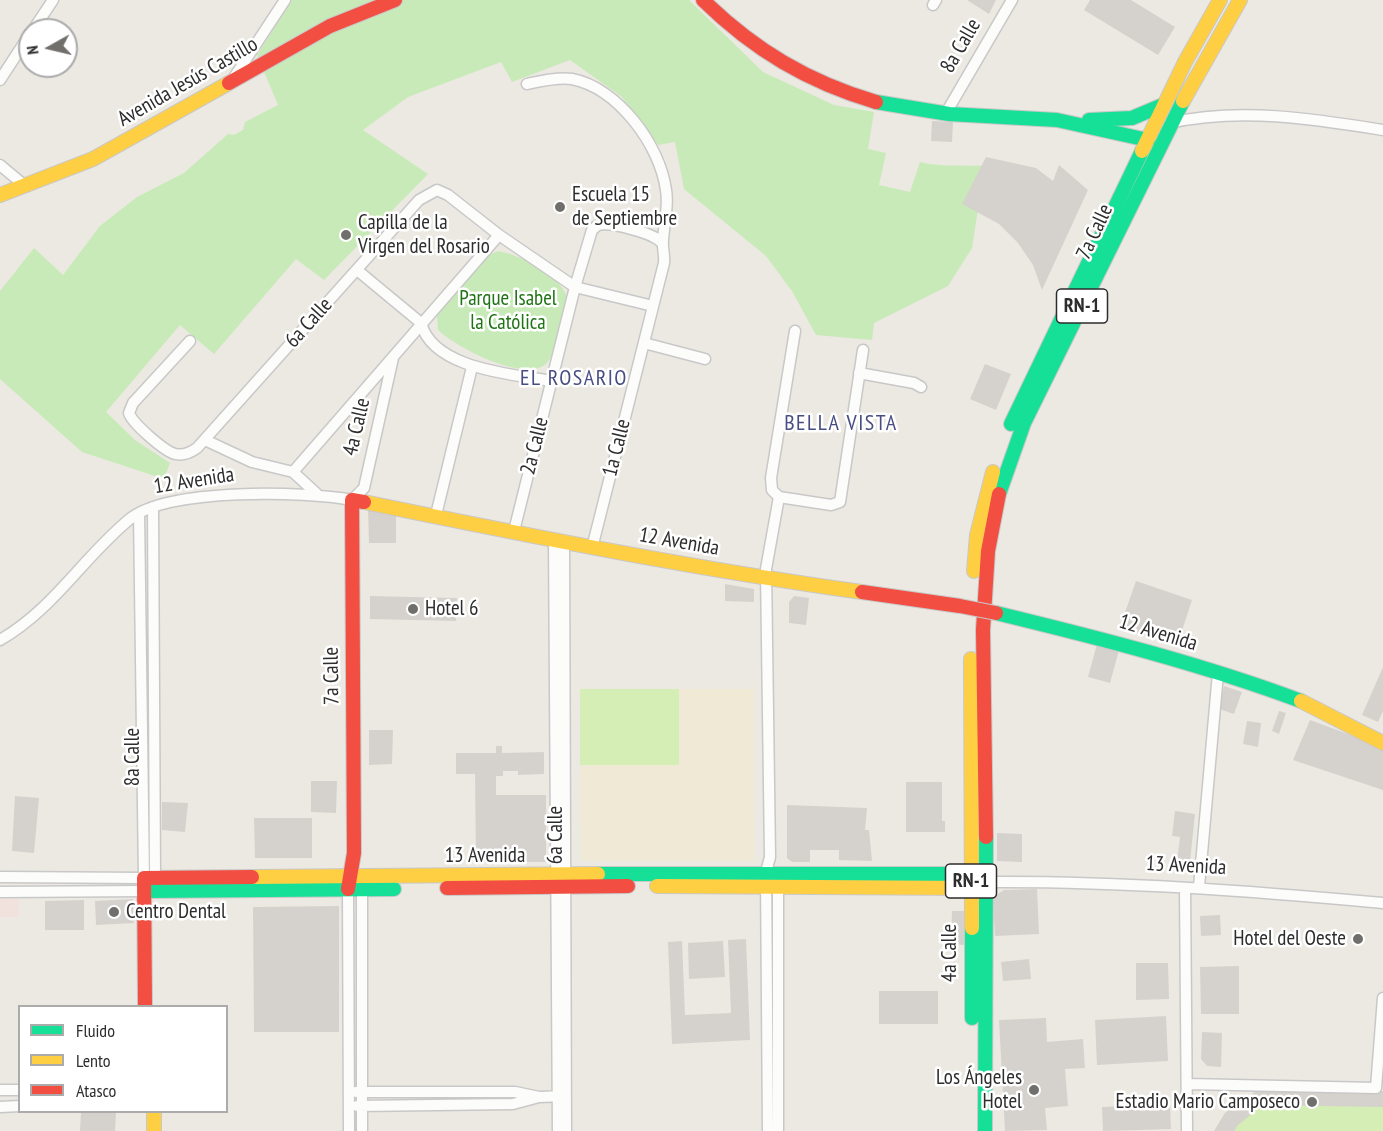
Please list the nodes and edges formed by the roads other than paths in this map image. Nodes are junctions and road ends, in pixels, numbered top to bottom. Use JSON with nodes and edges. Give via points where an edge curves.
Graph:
{"nodes":[{"id":1,"x":52,"y":0,"type":"edge"},
{"id":2,"x":285,"y":0,"type":"edge"},
{"id":3,"x":395,"y":0,"type":"edge"},
{"id":4,"x":703,"y":0,"type":"edge"},
{"id":5,"x":1012,"y":0,"type":"edge"},
{"id":6,"x":1220,"y":0,"type":"edge"},
{"id":7,"x":1240,"y":0,"type":"edge"},
{"id":8,"x":41,"y":18,"type":"edge"},
{"id":9,"x":18,"y":52,"type":"edge"},
{"id":10,"x":233,"y":79,"type":"junction"},
{"id":11,"x":0,"y":80,"type":"edge"},
{"id":12,"x":526,"y":84,"type":"dead end"},
{"id":13,"x":1163,"y":105,"type":"junction"},
{"id":14,"x":946,"y":113,"type":"junction"},
{"id":15,"x":1071,"y":122,"type":"junction"},
{"id":16,"x":1170,"y":123,"type":"junction"},
{"id":17,"x":1383,"y":130,"type":"edge"},
{"id":18,"x":1148,"y":140,"type":"junction"},
{"id":19,"x":0,"y":165,"type":"edge"},
{"id":20,"x":24,"y":185,"type":"junction"},
{"id":21,"x":0,"y":195,"type":"edge"},
{"id":22,"x":499,"y":236,"type":"junction"},
{"id":23,"x":662,"y":243,"type":"junction"},
{"id":24,"x":357,"y":270,"type":"junction"},
{"id":25,"x":575,"y":287,"type":"junction"},
{"id":26,"x":653,"y":306,"type":"junction"},
{"id":27,"x":421,"y":323,"type":"junction"},
{"id":28,"x":795,"y":331,"type":"dead end"},
{"id":29,"x":190,"y":340,"type":"dead end"},
{"id":30,"x":644,"y":343,"type":"junction"},
{"id":31,"x":863,"y":350,"type":"dead end"},
{"id":32,"x":393,"y":358,"type":"junction"},
{"id":33,"x":705,"y":359,"type":"dead end"},
{"id":34,"x":472,"y":367,"type":"junction"},
{"id":35,"x":860,"y":374,"type":"junction"},
{"id":36,"x":551,"y":381,"type":"junction"},
{"id":37,"x":921,"y":387,"type":"dead end"},
{"id":38,"x":205,"y":440,"type":"junction"},
{"id":39,"x":293,"y":472,"type":"junction"},
{"id":40,"x":318,"y":494,"type":"junction"},
{"id":41,"x":779,"y":497,"type":"junction"},
{"id":42,"x":352,"y":500,"type":"junction"},
{"id":43,"x":153,"y":507,"type":"junction"},
{"id":44,"x":139,"y":513,"type":"junction"},
{"id":45,"x":436,"y":515,"type":"junction"},
{"id":46,"x":514,"y":531,"type":"junction"},
{"id":47,"x":559,"y":541,"type":"junction"},
{"id":48,"x":592,"y":548,"type":"junction"},
{"id":49,"x":766,"y":579,"type":"junction"},
{"id":50,"x":977,"y":630,"type":"junction"},
{"id":51,"x":0,"y":640,"type":"edge"},
{"id":52,"x":1218,"y":673,"type":"junction"},
{"id":53,"x":1383,"y":743,"type":"edge"},
{"id":54,"x":0,"y":877,"type":"edge"},
{"id":55,"x":772,"y":879,"type":"junction"},
{"id":56,"x":971,"y":881,"type":"junction"},
{"id":57,"x":560,"y":882,"type":"junction"},
{"id":58,"x":986,"y":882,"type":"junction"},
{"id":59,"x":355,"y":884,"type":"junction"},
{"id":60,"x":149,"y":885,"type":"junction"},
{"id":61,"x":1199,"y":887,"type":"junction"},
{"id":62,"x":1185,"y":888,"type":"junction"},
{"id":63,"x":0,"y":892,"type":"edge"},
{"id":64,"x":1383,"y":903,"type":"edge"},
{"id":65,"x":1383,"y":998,"type":"edge"},
{"id":66,"x":145,"y":1005,"type":"edge"},
{"id":67,"x":154,"y":1005,"type":"edge"},
{"id":68,"x":1186,"y":1084,"type":"junction"},
{"id":69,"x":0,"y":1090,"type":"edge"},
{"id":70,"x":18,"y":1090,"type":"edge"},
{"id":71,"x":349,"y":1092,"type":"junction"},
{"id":72,"x":362,"y":1092,"type":"junction"},
{"id":73,"x":561,"y":1096,"type":"junction"},
{"id":74,"x":538,"y":1097,"type":"junction"},
{"id":75,"x":18,"y":1106,"type":"edge"},
{"id":76,"x":349,"y":1106,"type":"junction"},
{"id":77,"x":362,"y":1106,"type":"junction"},
{"id":78,"x":0,"y":1107,"type":"edge"},
{"id":79,"x":145,"y":1113,"type":"edge"},
{"id":80,"x":154,"y":1113,"type":"edge"},
{"id":81,"x":145,"y":1131,"type":"edge"},
{"id":82,"x":154,"y":1131,"type":"edge"},
{"id":83,"x":349,"y":1131,"type":"edge"},
{"id":84,"x":362,"y":1131,"type":"edge"},
{"id":85,"x":558,"y":1131,"type":"edge"},
{"id":86,"x":566,"y":1131,"type":"edge"},
{"id":87,"x":768,"y":1131,"type":"edge"},
{"id":88,"x":778,"y":1131,"type":"edge"},
{"id":89,"x":972,"y":1131,"type":"edge"},
{"id":90,"x":985,"y":1131,"type":"edge"},
{"id":91,"x":1187,"y":1131,"type":"edge"}],
"edges":[{"from":1,"to":8,"type":"street"},
{"from":2,"to":10,"type":"street"},
{"from":3,"to":10,"type":"main road","name":"Avenida Jesús Castillo","via":[[330,26]]},
{"from":4,"to":14,"type":"main road","via":[[749,44],[813,81],[885,105]]},
{"from":5,"to":14,"type":"street","name":"8a Calle"},
{"from":6,"to":13,"type":"main road","name":"7a Calle","number":"RN-1"},
{"from":7,"to":16,"type":"main road","name":"7a Calle","number":"RN-1"},
{"from":9,"to":11,"type":"street"},
{"from":10,"to":20,"type":"main road","name":"Avenida Jesús Castillo","via":[[108,152]]},
{"from":12,"to":23,"type":"street","name":"1a Calle","via":[[571,79],[594,86],[613,100],[650,146],[663,175],[667,202]]},
{"from":13,"to":15,"type":"main road","via":[[1132,118]]},
{"from":13,"to":18,"type":"main road","name":"7a Calle","number":"RN-1"},
{"from":14,"to":15,"type":"main road"},
{"from":15,"to":18,"type":"main road"},
{"from":16,"to":17,"type":"street","via":[[1230,115]]},
{"from":16,"to":50,"type":"main road","name":"7a Calle","number":"RN-1","via":[[1012,454],[988,551]]},
{"from":18,"to":50,"type":"main road","name":"7a Calle","number":"RN-1","via":[[1001,448],[977,535]]},
{"from":19,"to":20,"type":"street"},
{"from":20,"to":21,"type":"main road","name":"Avenida Jesús Castillo"},
{"from":22,"to":24,"type":"street","name":"6a Calle","via":[[437,190],[419,200]]},
{"from":22,"to":25,"type":"street"},
{"from":22,"to":27,"type":"street"},
{"from":23,"to":25,"type":"street","name":"2a Calle","via":[[654,236],[598,225],[588,238]]},
{"from":23,"to":26,"type":"street","name":"1a Calle","via":[[664,263]]},
{"from":24,"to":27,"type":"street"},
{"from":24,"to":38,"type":"street","name":"6a Calle"},
{"from":25,"to":26,"type":"street"},
{"from":25,"to":36,"type":"street","name":"2a Calle"},
{"from":26,"to":30,"type":"street","name":"1a Calle"},
{"from":27,"to":32,"type":"street"},
{"from":27,"to":34,"type":"street","via":[[434,347]]},
{"from":28,"to":41,"type":"street","via":[[771,478],[772,490]]},
{"from":29,"to":38,"type":"street","name":"6a Calle","via":[[133,403],[129,413],[133,422],[169,451],[181,455]]},
{"from":30,"to":33,"type":"street"},
{"from":30,"to":48,"type":"street","name":"1a Calle"},
{"from":31,"to":35,"type":"street"},
{"from":32,"to":39,"type":"street"},
{"from":32,"to":42,"type":"street","name":"4a Calle","via":[[364,488]]},
{"from":34,"to":36,"type":"street"},
{"from":34,"to":45,"type":"street"},
{"from":35,"to":37,"type":"street","via":[[914,382]]},
{"from":35,"to":41,"type":"street","via":[[840,502],[831,505]]},
{"from":36,"to":46,"type":"street","name":"2a Calle"},
{"from":38,"to":39,"type":"street","via":[[252,462]]},
{"from":39,"to":40,"type":"street"},
{"from":40,"to":42,"type":"street","name":"12 Avenida"},
{"from":40,"to":43,"type":"street","name":"12 Avenida","via":[[261,493]]},
{"from":41,"to":49,"type":"street"},
{"from":42,"to":45,"type":"main road","name":"12 Avenida"},
{"from":42,"to":59,"type":"main road","name":"7a Calle"},
{"from":43,"to":44,"type":"street","name":"12 Avenida"},
{"from":43,"to":60,"type":"street","name":"8a Calle"},
{"from":44,"to":51,"type":"street","name":"12 Avenida","via":[[45,607]]},
{"from":44,"to":60,"type":"street","name":"8a Calle"},
{"from":45,"to":46,"type":"main road","name":"12 Avenida"},
{"from":46,"to":47,"type":"main road","name":"12 Avenida"},
{"from":47,"to":48,"type":"main road","name":"12 Avenida"},
{"from":47,"to":57,"type":"street","name":"6a Calle"},
{"from":48,"to":49,"type":"main road","name":"12 Avenida"},
{"from":49,"to":52,"type":"main road","name":"12 Avenida","bridge":true,"via":[[996,613]]},
{"from":49,"to":55,"type":"street"},
{"from":50,"to":56,"type":"main road","name":"4a Calle","number":"RN-1"},
{"from":50,"to":58,"type":"main road","name":"4a Calle","number":"RN-1"},
{"from":52,"to":53,"type":"main road","name":"12 Avenida","via":[[1308,704]]},
{"from":52,"to":61,"type":"street"},
{"from":54,"to":60,"type":"street","name":"13 Avenida"},
{"from":55,"to":56,"type":"main road","name":"13 Avenida"},
{"from":55,"to":57,"type":"main road","name":"13 Avenida"},
{"from":55,"to":87,"type":"street"},
{"from":55,"to":88,"type":"street"},
{"from":56,"to":89,"type":"main road","name":"4a Calle","number":"RN-1"},
{"from":57,"to":59,"type":"main road","name":"13 Avenida"},
{"from":57,"to":73,"type":"street","name":"6a Calle"},
{"from":58,"to":62,"type":"street","name":"13 Avenida","via":[[1068,881]]},
{"from":58,"to":90,"type":"main road","name":"4a Calle","number":"RN-1"},
{"from":59,"to":60,"type":"main road","name":"13 Avenida"},
{"from":59,"to":71,"type":"street","name":"7a Calle"},
{"from":59,"to":72,"type":"street","name":"7a Calle"},
{"from":60,"to":63,"type":"street","name":"13 Avenida"},
{"from":60,"to":66,"type":"main road","name":"8a Calle"},
{"from":60,"to":67,"type":"main road","name":"8a Calle"},
{"from":61,"to":62,"type":"street","name":"13 Avenida"},
{"from":61,"to":64,"type":"street","name":"13 Avenida"},
{"from":62,"to":68,"type":"street"},
{"from":65,"to":68,"type":"street","via":[[1376,1088]]},
{"from":68,"to":91,"type":"street"},
{"from":69,"to":70,"type":"street"},
{"from":71,"to":72,"type":"street"},
{"from":71,"to":76,"type":"street","name":"7a Calle"},
{"from":72,"to":74,"type":"street","via":[[515,1092]]},
{"from":72,"to":77,"type":"street","name":"7a Calle"},
{"from":73,"to":74,"type":"street"},
{"from":73,"to":85,"type":"street","name":"6a Calle"},
{"from":73,"to":86,"type":"street","name":"6a Calle"},
{"from":74,"to":77,"type":"street","via":[[513,1104]]},
{"from":75,"to":78,"type":"street"},
{"from":76,"to":77,"type":"street"},
{"from":76,"to":83,"type":"street","name":"7a Calle"},
{"from":77,"to":84,"type":"street","name":"7a Calle"},
{"from":79,"to":81,"type":"main road"},
{"from":80,"to":82,"type":"main road"}]}
